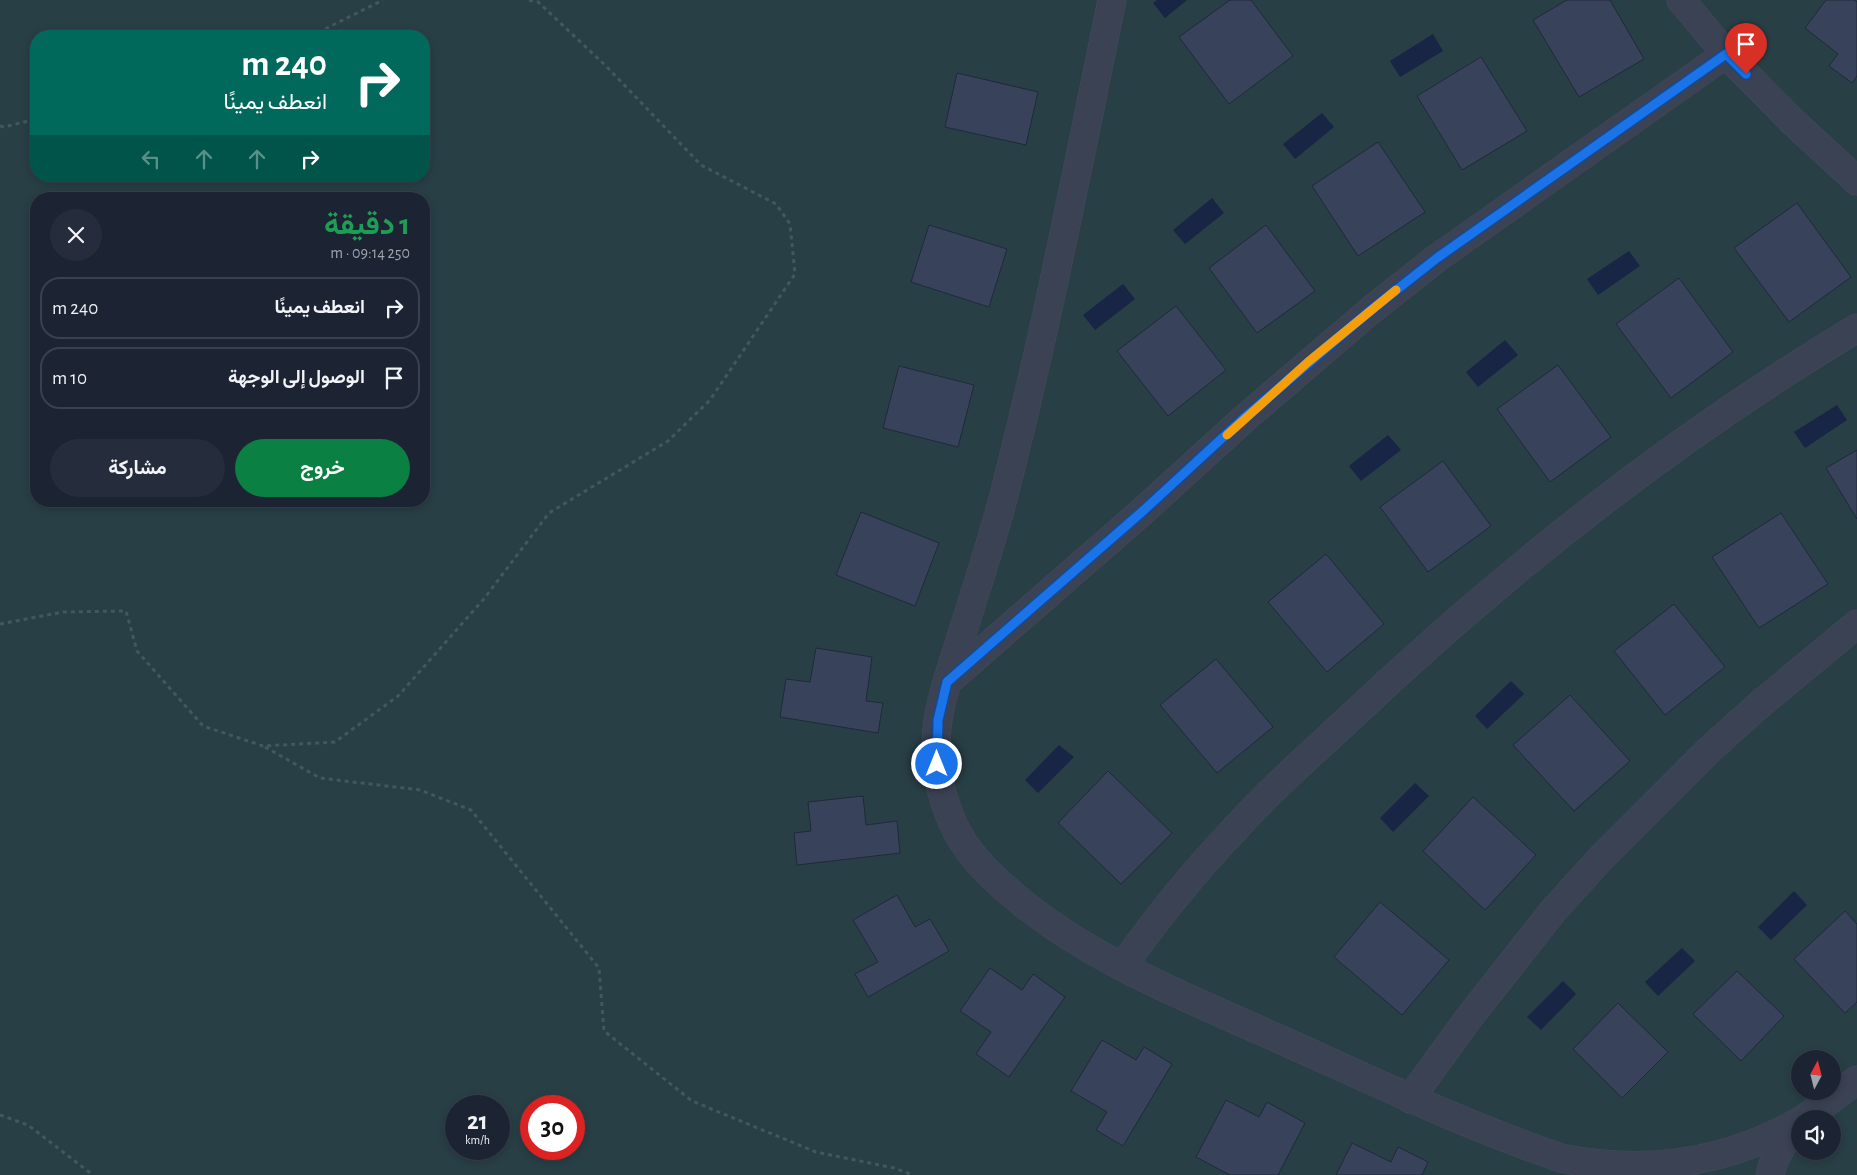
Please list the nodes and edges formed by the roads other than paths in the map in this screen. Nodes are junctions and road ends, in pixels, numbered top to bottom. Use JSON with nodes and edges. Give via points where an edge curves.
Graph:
{"nodes":[{"id":1,"x":1112,"y":0,"type":"edge"},
{"id":2,"x":1681,"y":0,"type":"edge"},
{"id":3,"x":1726,"y":54,"type":"junction"},
{"id":4,"x":1857,"y":181,"type":"edge"},
{"id":5,"x":1857,"y":328,"type":"edge"},
{"id":6,"x":1857,"y":624,"type":"edge"},
{"id":7,"x":947,"y":682,"type":"junction"},
{"id":8,"x":1122,"y":967,"type":"junction"},
{"id":9,"x":1857,"y":1080,"type":"edge"},
{"id":10,"x":1410,"y":1099,"type":"junction"},
{"id":11,"x":1816,"y":1110,"type":"edge"},
{"id":12,"x":1791,"y":1127,"type":"edge"},
{"id":13,"x":1791,"y":1133,"type":"edge"},
{"id":14,"x":1663,"y":1171,"type":"edge"},
{"id":15,"x":1770,"y":1175,"type":"edge"}],
"edges":[{"from":1,"to":7,"type":"street","via":[[1057,273],[1003,498]]},
{"from":2,"to":3,"type":"street"},
{"from":3,"to":4,"type":"street"},
{"from":3,"to":7,"type":"street","via":[[1437,258],[1371,310]]},
{"from":5,"to":8,"type":"street","via":[[1738,403],[1653,465],[1561,535],[1431,642],[1235,828],[1168,904]]},
{"from":6,"to":10,"type":"street","via":[[1709,750],[1601,858],[1553,911]]},
{"from":7,"to":8,"type":"street","via":[[938,720],[938,775],[950,819],[962,842],[979,864],[1026,906]]},
{"from":8,"to":10,"type":"street"},
{"from":9,"to":11,"type":"street"},
{"from":10,"to":14,"type":"street","via":[[1561,1158]]},
{"from":12,"to":14,"type":"street","via":[[1738,1151]]},
{"from":13,"to":15,"type":"street","via":[[1774,1160]]}]}
